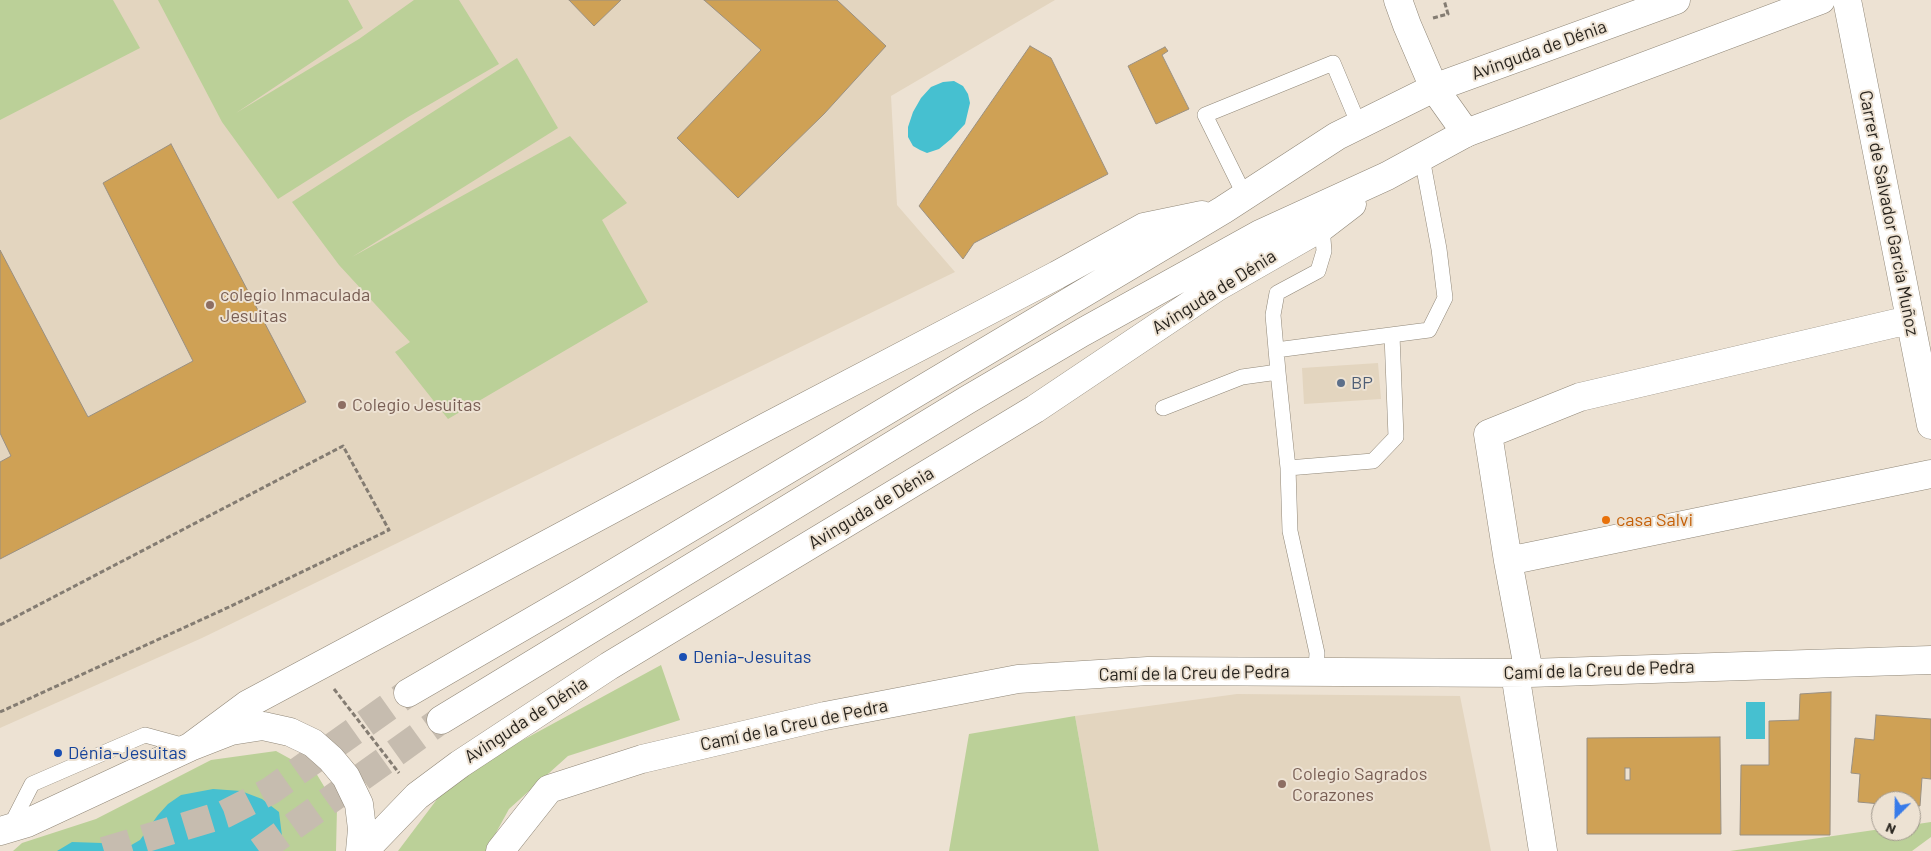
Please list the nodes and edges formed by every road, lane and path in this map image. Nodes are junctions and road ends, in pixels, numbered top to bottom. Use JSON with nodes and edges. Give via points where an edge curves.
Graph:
{"nodes":[{"id":1,"x":1398,"y":0,"type":"edge"},
{"id":2,"x":1676,"y":0,"type":"edge"},
{"id":3,"x":1821,"y":0,"type":"edge"},
{"id":4,"x":1847,"y":0,"type":"edge"},
{"id":5,"x":1434,"y":88,"type":"junction"},
{"id":6,"x":1359,"y":125,"type":"junction"},
{"id":7,"x":1466,"y":133,"type":"junction"},
{"id":8,"x":1422,"y":158,"type":"junction"},
{"id":9,"x":1387,"y":176,"type":"junction"},
{"id":10,"x":1234,"y":203,"type":"junction"},
{"id":11,"x":1322,"y":227,"type":"junction"},
{"id":12,"x":1909,"y":320,"type":"junction"},
{"id":13,"x":1392,"y":335,"type":"junction"},
{"id":14,"x":1276,"y":350,"type":"junction"},
{"id":15,"x":1278,"y":372,"type":"junction"},
{"id":16,"x":1163,"y":408,"type":"dead end"},
{"id":17,"x":1931,"y":425,"type":"edge"},
{"id":18,"x":1288,"y":468,"type":"junction"},
{"id":19,"x":1931,"y":474,"type":"edge"},
{"id":20,"x":1508,"y":562,"type":"junction"},
{"id":21,"x":0,"y":625,"type":"edge"},
{"id":22,"x":1931,"y":660,"type":"edge"},
{"id":23,"x":316,"y":667,"type":"junction"},
{"id":24,"x":1316,"y":671,"type":"junction"},
{"id":25,"x":1522,"y":673,"type":"junction"},
{"id":26,"x":408,"y":694,"type":"tunnel mouth"},
{"id":27,"x":0,"y":712,"type":"edge"},
{"id":28,"x":441,"y":720,"type":"tunnel mouth"},
{"id":29,"x":190,"y":748,"type":"junction"},
{"id":30,"x":417,"y":796,"type":"junction"},
{"id":31,"x":3,"y":832,"type":"edge"},
{"id":32,"x":360,"y":851,"type":"edge"},
{"id":33,"x":364,"y":851,"type":"edge"},
{"id":34,"x":500,"y":851,"type":"edge"},
{"id":35,"x":1543,"y":851,"type":"edge"}],
"edges":[{"from":1,"to":5,"type":"main road"},
{"from":2,"to":5,"type":"main road","name":"Avinguda de Dénia"},
{"from":3,"to":7,"type":"main road","name":"Avinguda de Dénia"},
{"from":4,"to":12,"type":"main road","name":"Carrer de Salvador García Muñoz"},
{"from":5,"to":6,"type":"main road","name":"Avinguda de Dénia"},
{"from":5,"to":7,"type":"main road"},
{"from":6,"to":10,"type":"main road","name":"Avinguda de Dénia"},
{"from":6,"to":10,"type":"lane","via":[[1333,63],[1205,115]]},
{"from":7,"to":8,"type":"main road","name":"Avinguda de Dénia"},
{"from":8,"to":9,"type":"main road","name":"Avinguda de Dénia"},
{"from":8,"to":13,"type":"lane","via":[[1445,298],[1429,330]]},
{"from":9,"to":11,"type":"main road","name":"Avinguda de Dénia"},
{"from":9,"to":28,"type":"main road","name":"Avinguda de Dénia","via":[[1260,234],[1083,332]]},
{"from":10,"to":23,"type":"main road","name":"Avinguda de Dénia","via":[[1144,227]]},
{"from":10,"to":26,"type":"main road","name":"Avinguda de Dénia"},
{"from":11,"to":14,"type":"lane","via":[[1324,251],[1318,271],[1277,293],[1273,314]]},
{"from":11,"to":30,"type":"main road","name":"Avinguda de Dénia","via":[[1217,287],[1035,409],[609,666]]},
{"from":12,"to":17,"type":"main road","name":"Carrer de Salvador García Muñoz"},
{"from":12,"to":20,"type":"main road","via":[[1580,397],[1488,434]]},
{"from":13,"to":14,"type":"lane"},
{"from":13,"to":18,"type":"lane","via":[[1396,437],[1373,462]]},
{"from":14,"to":15,"type":"lane"},
{"from":15,"to":16,"type":"lane","via":[[1242,377]]},
{"from":15,"to":18,"type":"lane"},
{"from":18,"to":24,"type":"lane","via":[[1290,531],[1317,653]]},
{"from":19,"to":20,"type":"main road"},
{"from":20,"to":25,"type":"main road"},
{"from":21,"to":27,"type":"path","via":[[342,446],[390,530]]},
{"from":22,"to":25,"type":"main road","name":"Camí de la Creu de Pedra"},
{"from":23,"to":29,"type":"main road","name":"Avinguda de Dénia","via":[[248,704]]},
{"from":23,"to":30,"type":"path"},
{"from":24,"to":25,"type":"main road","name":"Camí de la Creu de Pedra"},
{"from":24,"to":34,"type":"main road","name":"Camí de la Creu de Pedra","via":[[1148,670],[1018,679],[825,716],[642,759],[549,789]]},
{"from":25,"to":35,"type":"main road"},
{"from":29,"to":31,"type":"main road","name":"Avinguda de Dénia"},
{"from":29,"to":32,"type":"main road","name":"Avinguda de Dénia","via":[[231,732],[263,726],[290,732],[313,743],[346,777],[359,804]]},
{"from":30,"to":33,"type":"main road","name":"Avinguda de Dénia"}]}
